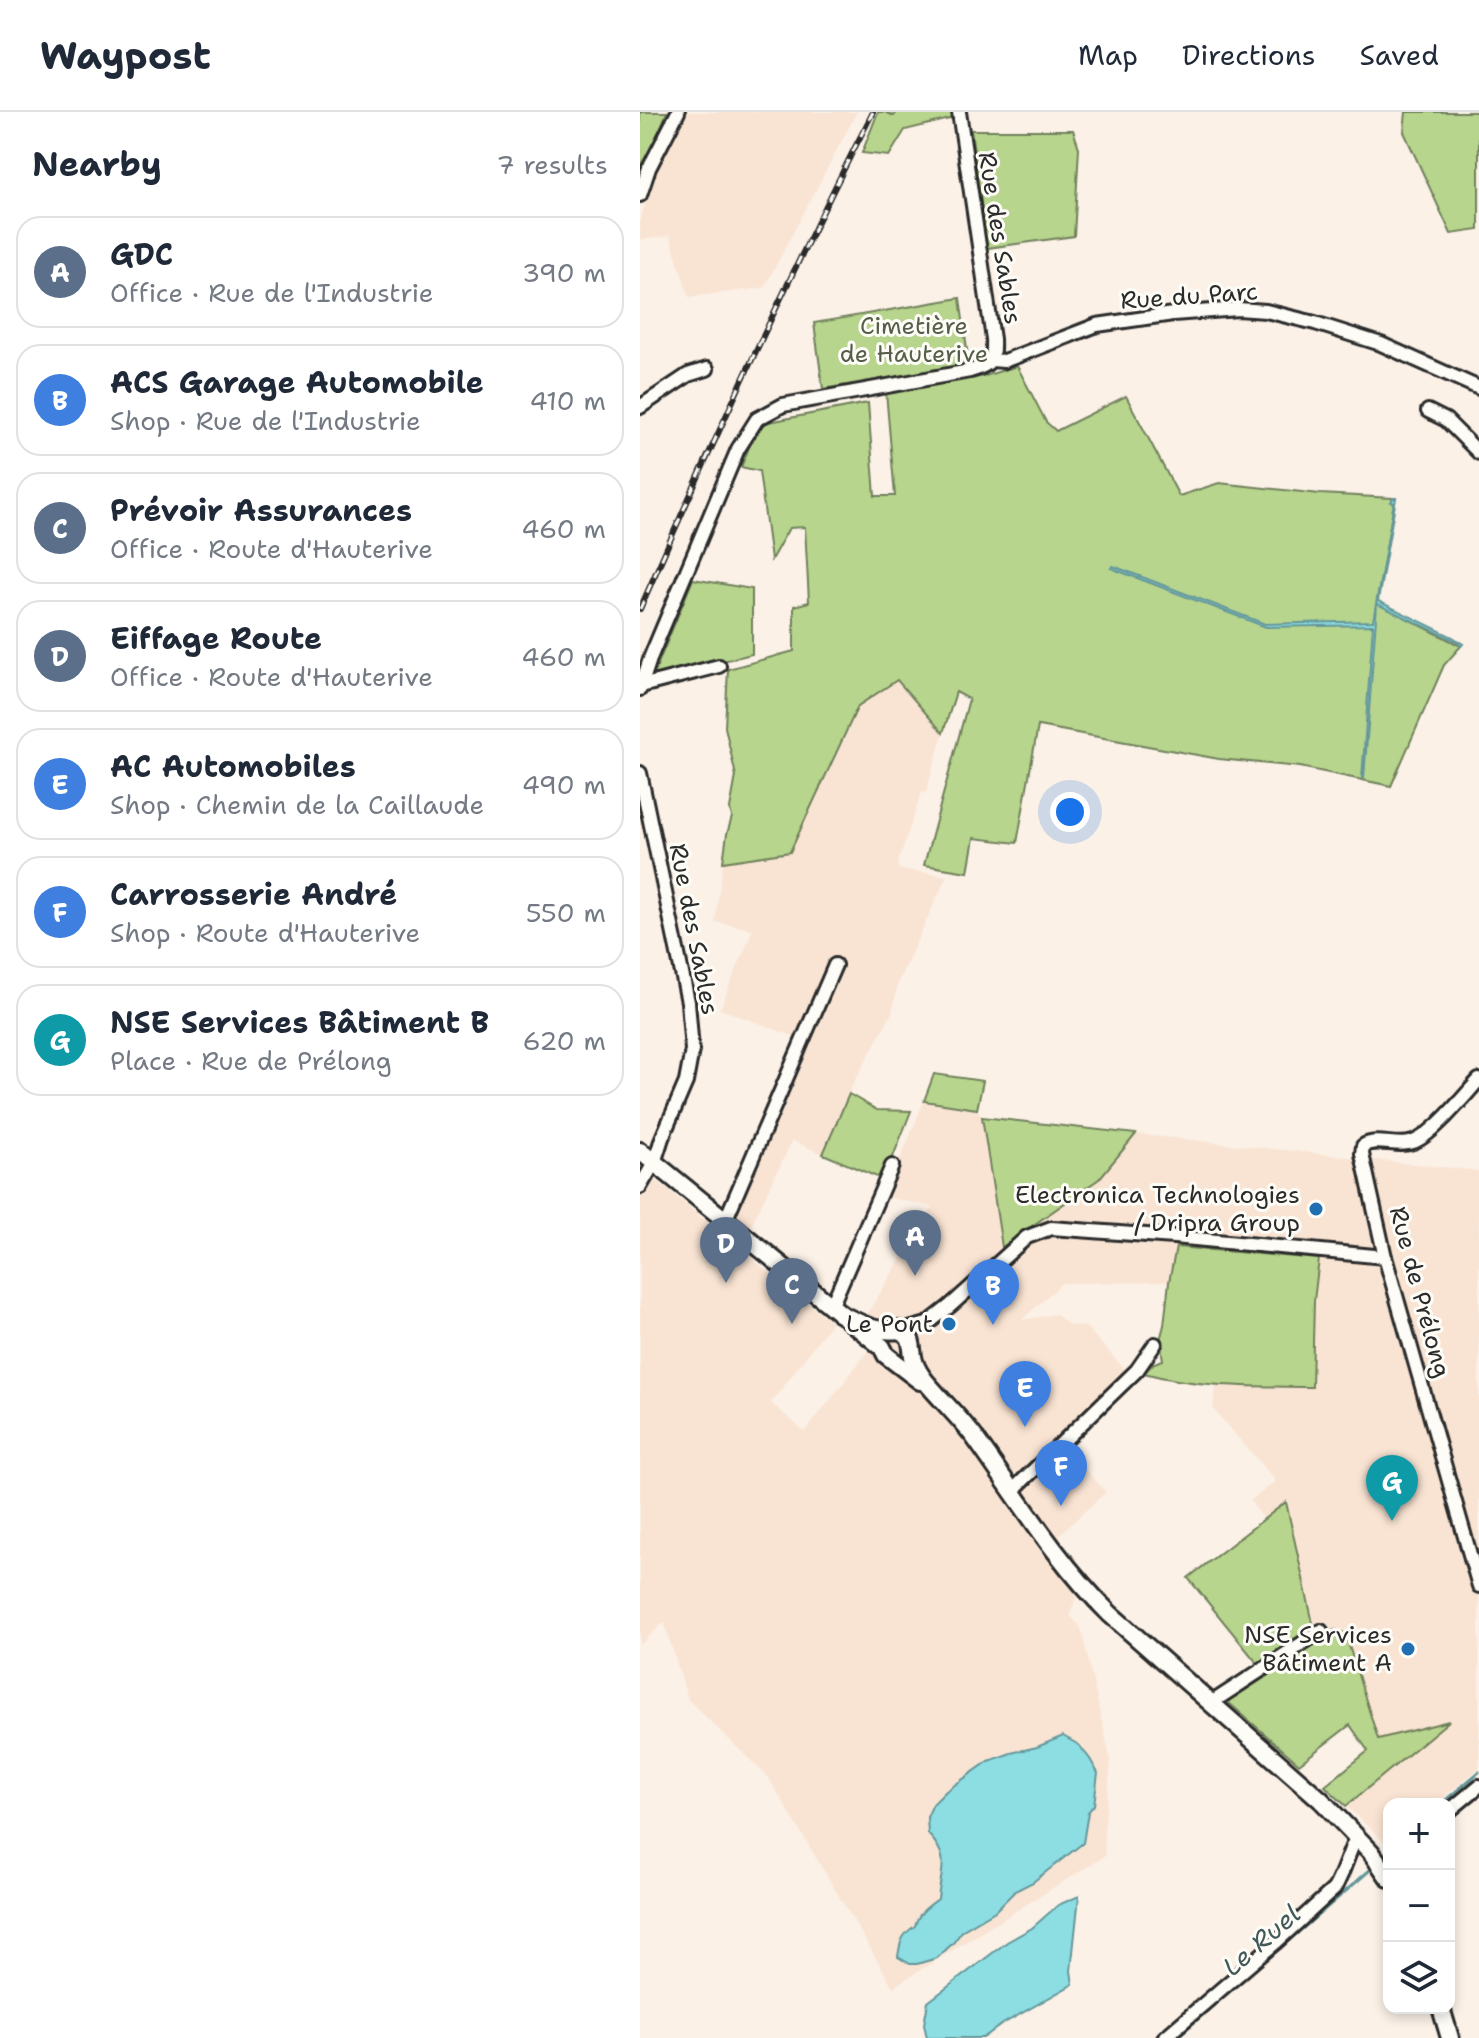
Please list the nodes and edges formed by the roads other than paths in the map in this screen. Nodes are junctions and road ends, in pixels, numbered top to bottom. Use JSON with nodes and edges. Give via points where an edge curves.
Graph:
{"nodes":[{"id":1,"x":678,"y":112,"type":"edge"},
{"id":2,"x":959,"y":112,"type":"edge"},
{"id":3,"x":640,"y":195,"type":"edge"},
{"id":4,"x":991,"y":360,"type":"junction"},
{"id":5,"x":707,"y":369,"type":"dead end"},
{"id":6,"x":1479,"y":388,"type":"edge"},
{"id":7,"x":640,"y":407,"type":"edge"},
{"id":8,"x":1428,"y":411,"type":"dead end"},
{"id":9,"x":1479,"y":453,"type":"edge"},
{"id":10,"x":719,"y":666,"type":"dead end"},
{"id":11,"x":640,"y":687,"type":"edge"},
{"id":12,"x":640,"y":773,"type":"edge"},
{"id":13,"x":835,"y":965,"type":"dead end"},
{"id":14,"x":1479,"y":1080,"type":"edge"},
{"id":15,"x":645,"y":1156,"type":"edge"},
{"id":16,"x":892,"y":1166,"type":"dead end"},
{"id":17,"x":640,"y":1187,"type":"edge"},
{"id":18,"x":725,"y":1221,"type":"junction"},
{"id":19,"x":1385,"y":1257,"type":"junction"},
{"id":20,"x":836,"y":1310,"type":"junction"},
{"id":21,"x":898,"y":1344,"type":"junction"},
{"id":22,"x":1155,"y":1344,"type":"dead end"},
{"id":23,"x":1012,"y":1491,"type":"junction"},
{"id":24,"x":1479,"y":1586,"type":"edge"},
{"id":25,"x":1321,"y":1631,"type":"dead end"},
{"id":26,"x":1211,"y":1703,"type":"junction"},
{"id":27,"x":1479,"y":1786,"type":"edge"},
{"id":28,"x":1455,"y":1806,"type":"edge"},
{"id":29,"x":1357,"y":1836,"type":"junction"},
{"id":30,"x":1371,"y":1852,"type":"junction"},
{"id":31,"x":1346,"y":1863,"type":"junction"},
{"id":32,"x":1383,"y":1865,"type":"edge"},
{"id":33,"x":1443,"y":2014,"type":"edge"},
{"id":34,"x":1164,"y":2038,"type":"edge"},
{"id":35,"x":1450,"y":2038,"type":"edge"}],
"edges":[{"from":1,"to":3,"type":"street"},
{"from":2,"to":4,"type":"street","name":"Rue des Sables","via":[[993,339]]},
{"from":4,"to":6,"type":"street","name":"Rue du Parc","via":[[1004,361],[1097,325],[1238,309],[1266,311],[1381,344]]},
{"from":4,"to":11,"type":"street","name":"Rue des Sables","via":[[970,371],[783,405],[757,419],[738,449]]},
{"from":5,"to":7,"type":"street","via":[[688,375]]},
{"from":8,"to":9,"type":"street","via":[[1446,420]]},
{"from":10,"to":11,"type":"street"},
{"from":12,"to":15,"type":"street","name":"Rue des Sables","via":[[692,1031],[689,1069],[662,1138]]},
{"from":13,"to":18,"type":"street"},
{"from":14,"to":19,"type":"street","name":"Rue de Prélong","via":[[1413,1143],[1363,1146]]},
{"from":15,"to":17,"type":"street"},
{"from":15,"to":18,"type":"main road"},
{"from":16,"to":20,"type":"street"},
{"from":18,"to":20,"type":"main road"},
{"from":19,"to":21,"type":"street","via":[[1051,1228],[1027,1237],[931,1328]]},
{"from":19,"to":24,"type":"street","name":"Rue de Prélong"},
{"from":20,"to":21,"type":"main road"},
{"from":21,"to":23,"type":"main road"},
{"from":22,"to":23,"type":"street","via":[[1137,1370]]},
{"from":23,"to":26,"type":"main road","via":[[1090,1595]]},
{"from":25,"to":26,"type":"street"},
{"from":26,"to":29,"type":"main road"},
{"from":27,"to":28,"type":"street"},
{"from":29,"to":30,"type":"main road"},
{"from":29,"to":31,"type":"street"},
{"from":30,"to":31,"type":"street"},
{"from":30,"to":32,"type":"main road"},
{"from":31,"to":34,"type":"street","via":[[1334,1889]]},
{"from":33,"to":35,"type":"main road"}]}
